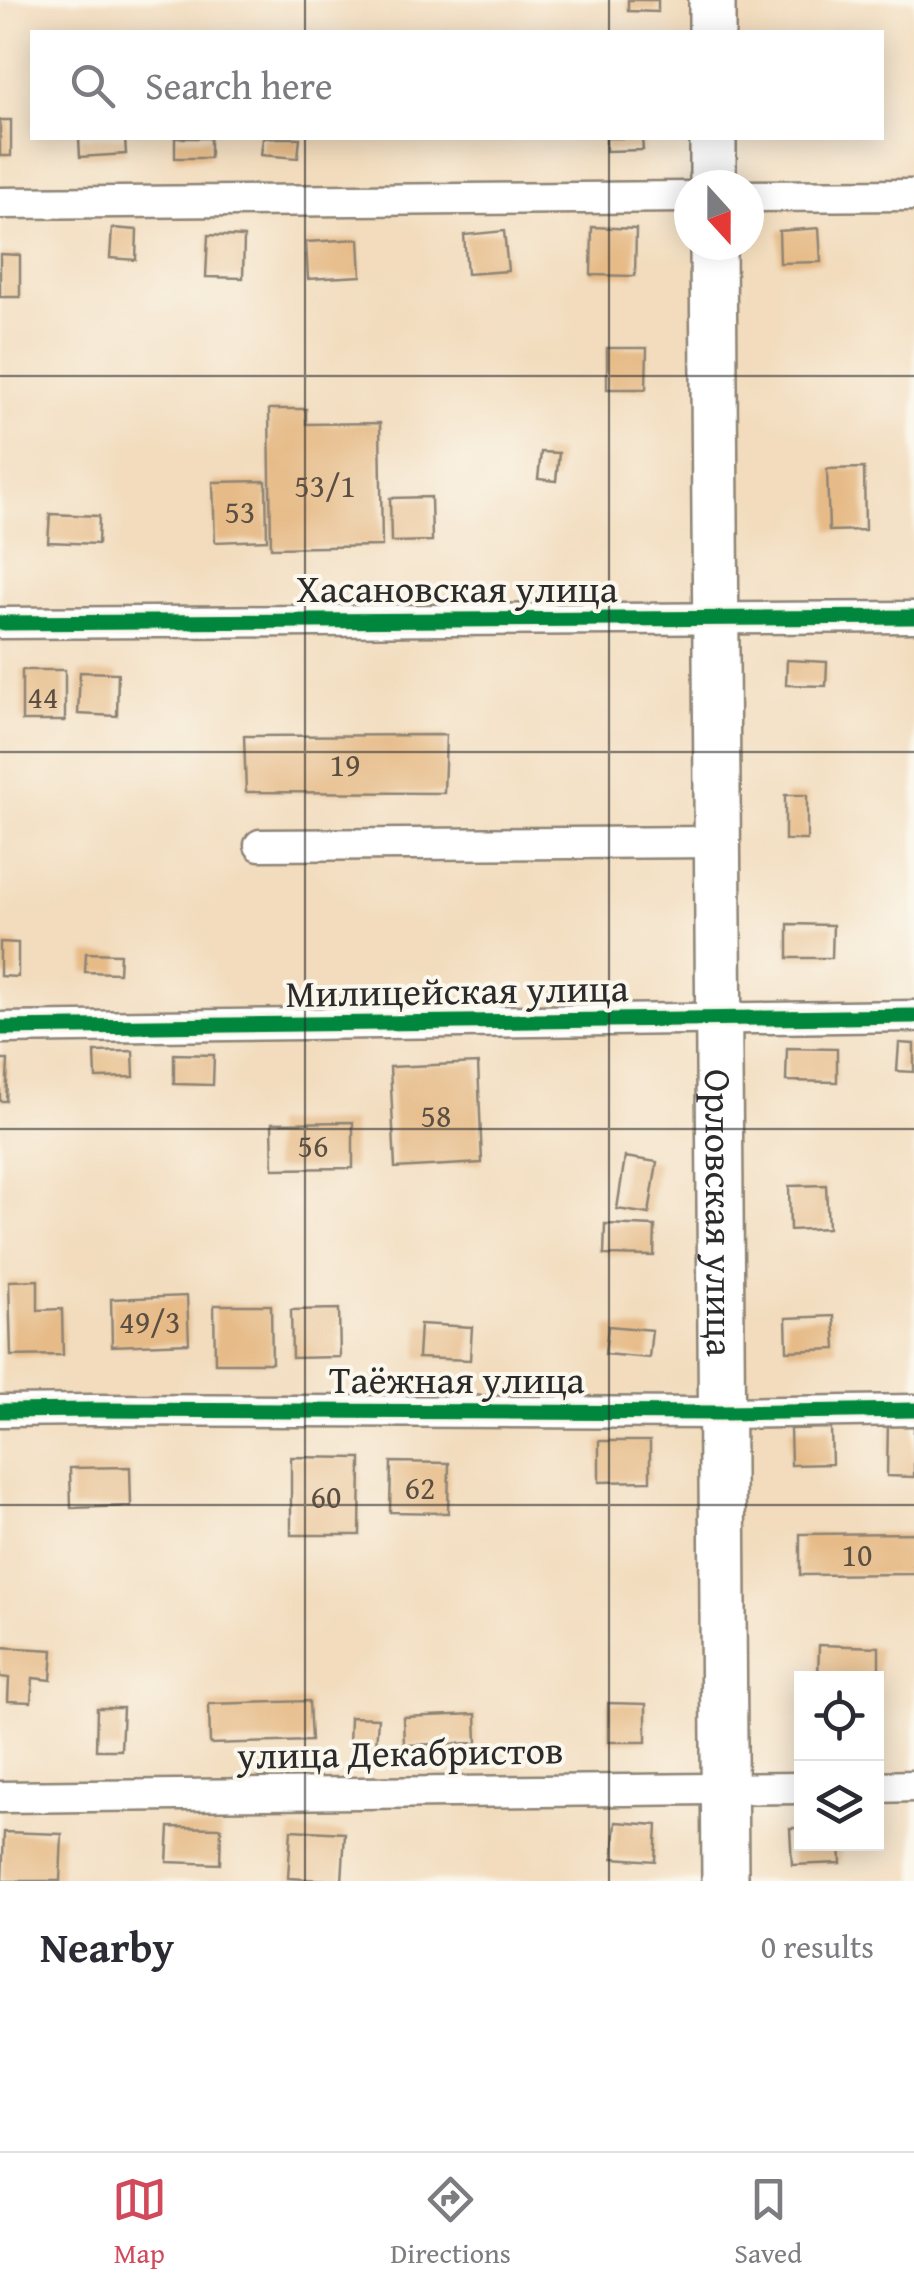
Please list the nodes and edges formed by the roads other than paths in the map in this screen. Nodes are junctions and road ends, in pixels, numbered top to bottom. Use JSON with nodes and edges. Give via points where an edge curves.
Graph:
{"nodes":[{"id":1,"x":712,"y":0,"type":"edge"},
{"id":2,"x":712,"y":30,"type":"edge"},
{"id":3,"x":713,"y":140,"type":"edge"},
{"id":4,"x":713,"y":170,"type":"edge"},
{"id":5,"x":914,"y":195,"type":"edge"},
{"id":6,"x":674,"y":196,"type":"edge"},
{"id":7,"x":764,"y":196,"type":"edge"},
{"id":8,"x":0,"y":204,"type":"edge"},
{"id":9,"x":714,"y":260,"type":"edge"},
{"id":10,"x":914,"y":617,"type":"edge"},
{"id":11,"x":716,"y":620,"type":"junction"},
{"id":12,"x":0,"y":623,"type":"edge"},
{"id":13,"x":718,"y":842,"type":"junction"},
{"id":14,"x":260,"y":845,"type":"dead end"},
{"id":15,"x":914,"y":1016,"type":"edge"},
{"id":16,"x":719,"y":1019,"type":"junction"},
{"id":17,"x":0,"y":1028,"type":"edge"},
{"id":18,"x":914,"y":1410,"type":"edge"},
{"id":19,"x":0,"y":1412,"type":"edge"},
{"id":20,"x":722,"y":1413,"type":"junction"},
{"id":21,"x":914,"y":1786,"type":"edge"},
{"id":22,"x":884,"y":1787,"type":"edge"},
{"id":23,"x":724,"y":1788,"type":"junction"},
{"id":24,"x":794,"y":1788,"type":"edge"},
{"id":25,"x":0,"y":1796,"type":"edge"},
{"id":26,"x":725,"y":1881,"type":"edge"}],
"edges":[{"from":1,"to":2,"type":"highway"},
{"from":3,"to":4,"type":"highway"},
{"from":5,"to":7,"type":"street"},
{"from":6,"to":8,"type":"street"},
{"from":9,"to":11,"type":"highway","name":"Орловская улица"},
{"from":10,"to":11,"type":"street","name":"Хасановская улица"},
{"from":11,"to":12,"type":"street","name":"Хасановская улица"},
{"from":11,"to":13,"type":"highway","name":"Орловская улица"},
{"from":13,"to":14,"type":"street"},
{"from":13,"to":16,"type":"highway","name":"Орловская улица"},
{"from":15,"to":16,"type":"street","name":"Милицейская улица"},
{"from":16,"to":17,"type":"street","name":"Милицейская улица"},
{"from":16,"to":20,"type":"highway","name":"Орловская улица"},
{"from":18,"to":20,"type":"street","name":"Таёжная улица"},
{"from":19,"to":20,"type":"street","name":"Таёжная улица"},
{"from":20,"to":23,"type":"highway","name":"Орловская улица"},
{"from":21,"to":22,"type":"street"},
{"from":23,"to":24,"type":"street","name":"улица Декабристов"},
{"from":23,"to":25,"type":"street","name":"улица Декабристов"},
{"from":23,"to":26,"type":"highway","name":"Орловская улица"}]}
